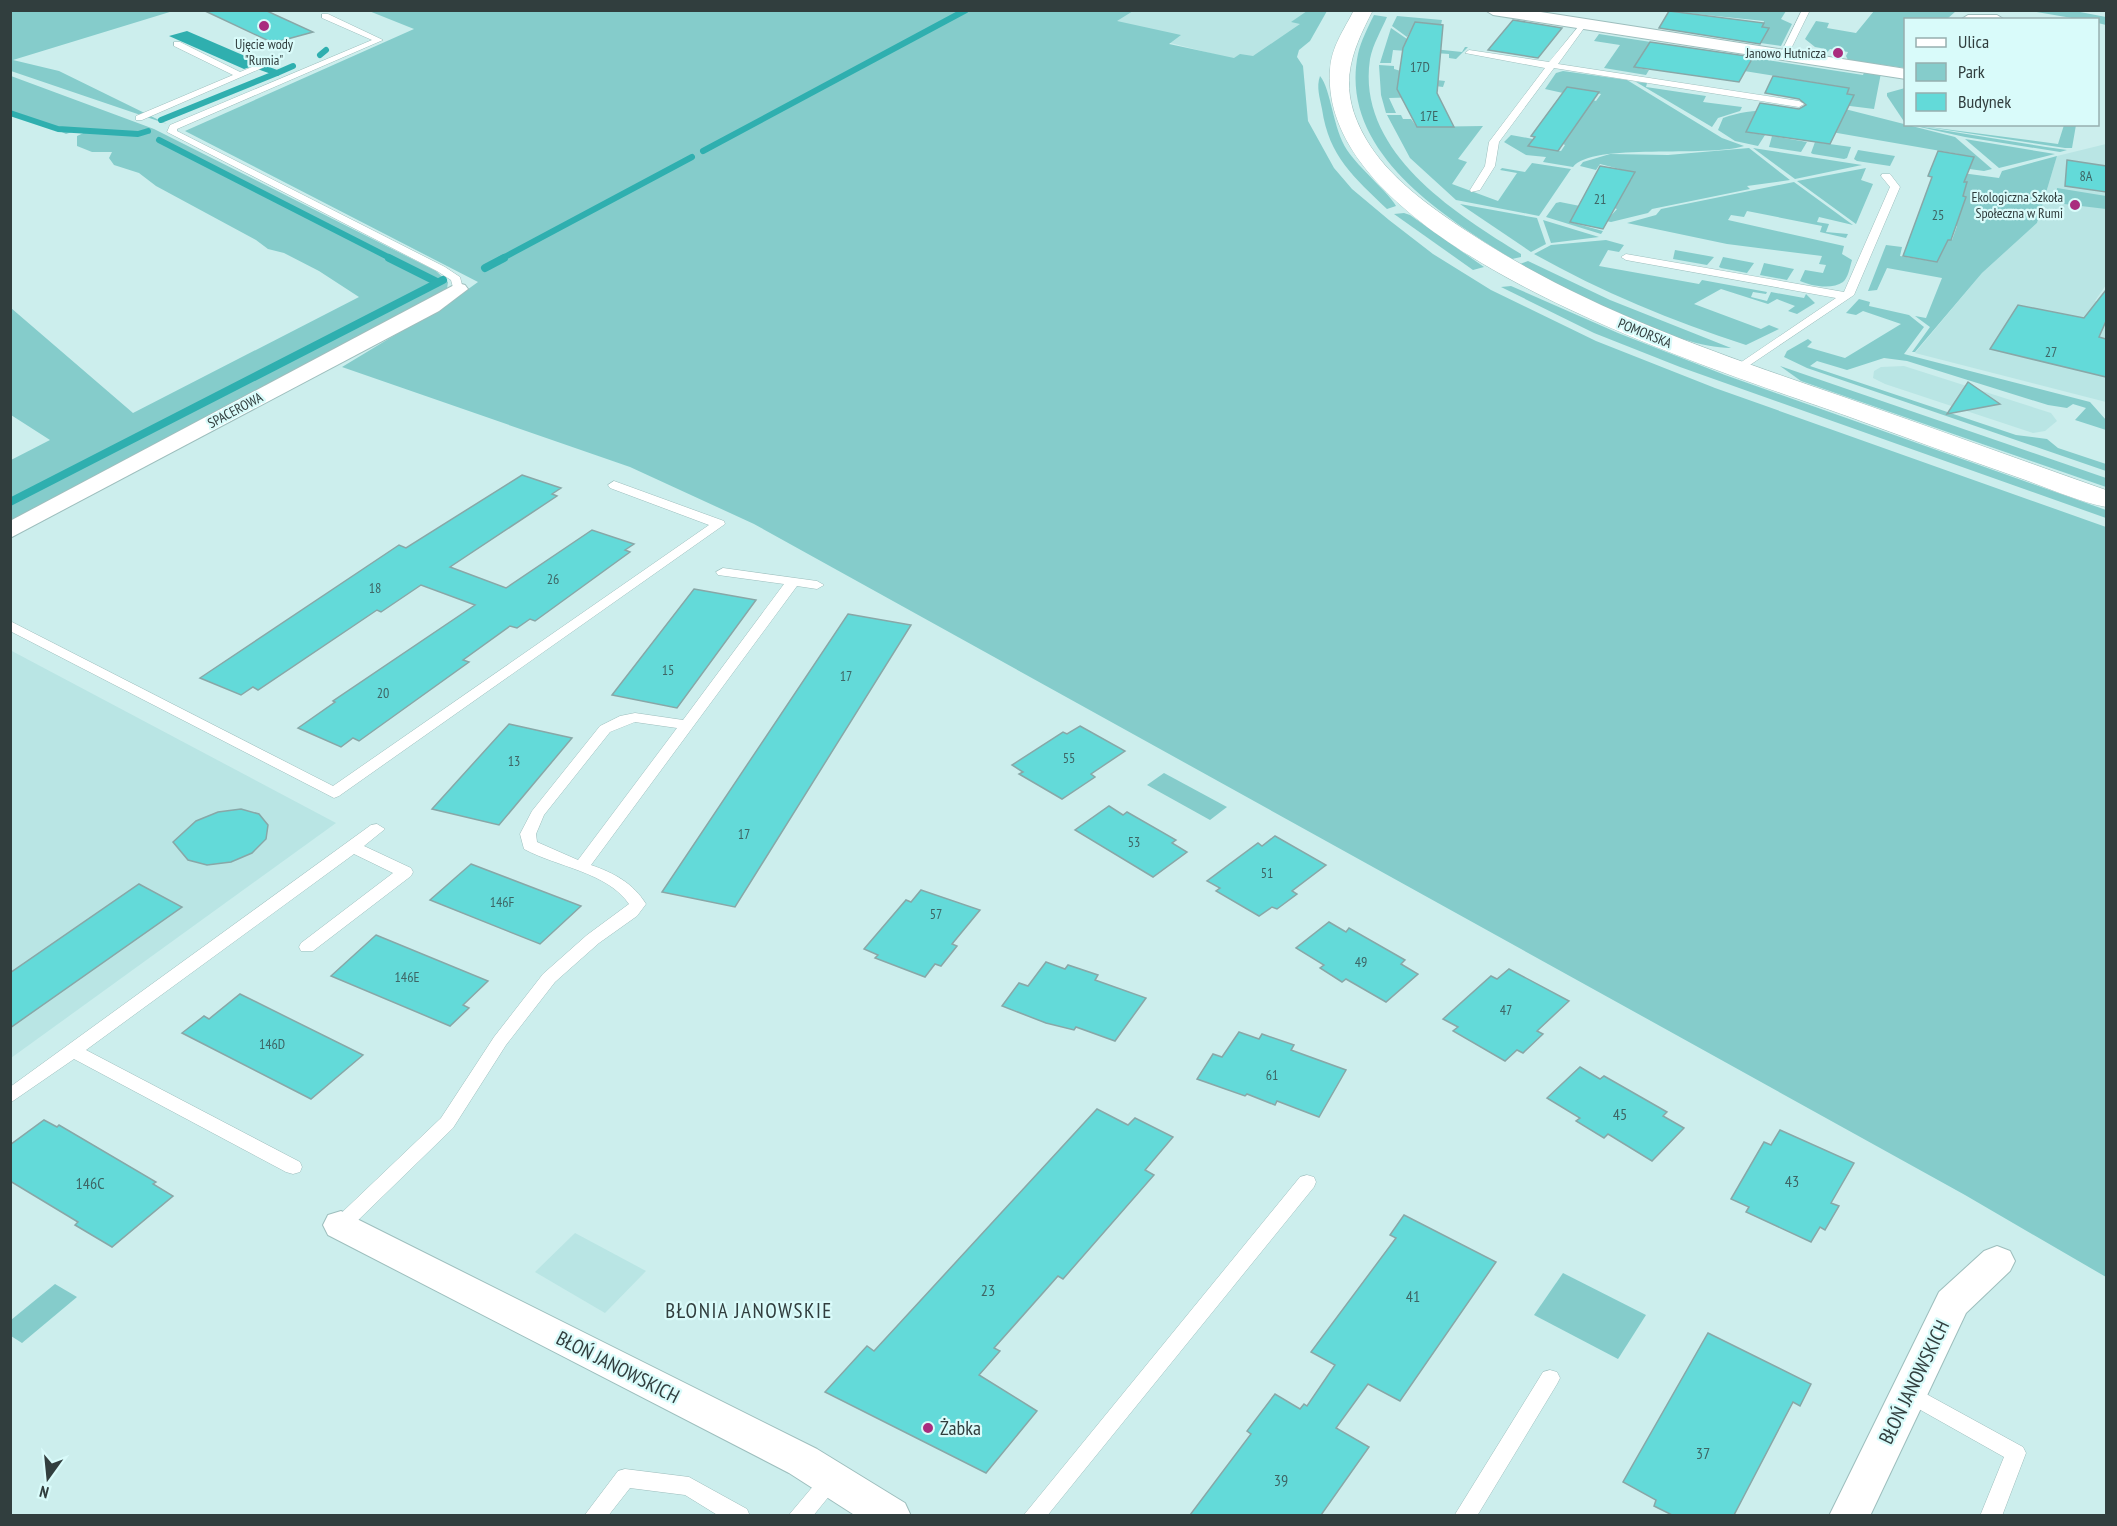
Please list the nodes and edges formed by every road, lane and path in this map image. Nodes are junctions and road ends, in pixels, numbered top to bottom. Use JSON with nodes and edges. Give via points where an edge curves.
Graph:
{"nodes":[{"id":1,"x":1364,"y":10,"type":"edge"},
{"id":2,"x":1493,"y":10,"type":"edge"},
{"id":3,"x":1806,"y":10,"type":"edge"},
{"id":4,"x":325,"y":16,"type":"dead end"},
{"id":5,"x":1583,"y":24,"type":"junction"},
{"id":6,"x":177,"y":44,"type":"dead end"},
{"id":7,"x":1469,"y":53,"type":"dead end"},
{"id":8,"x":1784,"y":55,"type":"junction"},
{"id":9,"x":267,"y":64,"type":"dead end"},
{"id":10,"x":1550,"y":65,"type":"junction"},
{"id":11,"x":1904,"y":74,"type":"edge"},
{"id":12,"x":239,"y":75,"type":"junction"},
{"id":13,"x":1799,"y":104,"type":"dead end"},
{"id":14,"x":139,"y":118,"type":"dead end"},
{"id":15,"x":1886,"y":176,"type":"dead end"},
{"id":16,"x":1475,"y":190,"type":"dead end"},
{"id":17,"x":1626,"y":257,"type":"dead end"},
{"id":18,"x":458,"y":289,"type":"joint"},
{"id":19,"x":1846,"y":296,"type":"junction"},
{"id":20,"x":1737,"y":369,"type":"junction"},
{"id":21,"x":614,"y":485,"type":"dead end"},
{"id":22,"x":2106,"y":499,"type":"edge"},
{"id":23,"x":10,"y":531,"type":"edge"},
{"id":24,"x":723,"y":572,"type":"dead end"},
{"id":25,"x":793,"y":582,"type":"junction"},
{"id":26,"x":817,"y":585,"type":"dead end"},
{"id":27,"x":10,"y":625,"type":"edge"},
{"id":28,"x":687,"y":725,"type":"junction"},
{"id":29,"x":377,"y":829,"type":"dead end"},
{"id":30,"x":353,"y":847,"type":"junction"},
{"id":31,"x":582,"y":866,"type":"junction"},
{"id":32,"x":307,"y":948,"type":"dead end"},
{"id":33,"x":73,"y":1051,"type":"junction"},
{"id":34,"x":10,"y":1097,"type":"edge"},
{"id":35,"x":293,"y":1167,"type":"dead end"},
{"id":36,"x":1306,"y":1182,"type":"dead end"},
{"id":37,"x":341,"y":1225,"type":"joint"},
{"id":38,"x":1997,"y":1261,"type":"dead end"},
{"id":39,"x":1550,"y":1378,"type":"dead end"},
{"id":40,"x":1908,"y":1393,"type":"junction"},
{"id":41,"x":832,"y":1479,"type":"junction"},
{"id":42,"x":595,"y":1515,"type":"edge"},
{"id":43,"x":739,"y":1515,"type":"edge"},
{"id":44,"x":799,"y":1515,"type":"edge"},
{"id":45,"x":891,"y":1515,"type":"edge"},
{"id":46,"x":1034,"y":1515,"type":"edge"},
{"id":47,"x":1465,"y":1515,"type":"edge"},
{"id":48,"x":1849,"y":1515,"type":"edge"},
{"id":49,"x":1991,"y":1515,"type":"edge"}],
"edges":[{"from":1,"to":20,"type":"main road","name":"POMORSKA","via":[[1340,60],[1340,80],[1355,138],[1379,172],[1424,212],[1519,276],[1581,308]]},
{"from":2,"to":5,"type":"street"},
{"from":3,"to":8,"type":"lane"},
{"from":4,"to":18,"type":"lane","via":[[379,40],[171,130],[441,268],[456,279]]},
{"from":5,"to":8,"type":"street"},
{"from":5,"to":10,"type":"lane"},
{"from":6,"to":12,"type":"lane"},
{"from":7,"to":10,"type":"lane"},
{"from":8,"to":11,"type":"street"},
{"from":9,"to":12,"type":"lane"},
{"from":10,"to":13,"type":"lane"},
{"from":10,"to":16,"type":"lane","via":[[1494,142],[1490,166]]},
{"from":12,"to":14,"type":"lane"},
{"from":15,"to":19,"type":"lane","via":[[1895,187],[1855,287]]},
{"from":17,"to":19,"type":"lane"},
{"from":18,"to":23,"type":"street","name":"SPACEROWA","via":[[432,307]]},
{"from":19,"to":20,"type":"lane"},
{"from":20,"to":22,"type":"main road","name":"POMORSKA"},
{"from":21,"to":27,"type":"lane","via":[[719,524],[334,793]]},
{"from":24,"to":25,"type":"lane"},
{"from":25,"to":26,"type":"lane"},
{"from":25,"to":28,"type":"lane"},
{"from":28,"to":31,"type":"lane"},
{"from":28,"to":31,"type":"lane","via":[[634,716],[618,719],[605,729],[537,814],[528,834],[530,845]]},
{"from":29,"to":30,"type":"lane"},
{"from":30,"to":32,"type":"lane","via":[[405,872]]},
{"from":30,"to":33,"type":"lane"},
{"from":31,"to":37,"type":"lane","via":[[633,893],[638,904],[549,978],[500,1041],[447,1123]]},
{"from":33,"to":34,"type":"lane"},
{"from":33,"to":35,"type":"lane"},
{"from":36,"to":46,"type":"lane"},
{"from":37,"to":41,"type":"street","name":"BŁOŃ JANOWSKICH"},
{"from":38,"to":40,"type":"street","name":"BŁOŃ JANOWSKICH","via":[[1952,1303]]},
{"from":39,"to":47,"type":"lane"},
{"from":40,"to":48,"type":"street","name":"BŁOŃ JANOWSKICH"},
{"from":40,"to":49,"type":"lane","via":[[2016,1453]]},
{"from":41,"to":44,"type":"lane"},
{"from":41,"to":45,"type":"street","name":"BŁOŃ JANOWSKICH"},
{"from":42,"to":43,"type":"lane","via":[[625,1478],[689,1486]]}]}
